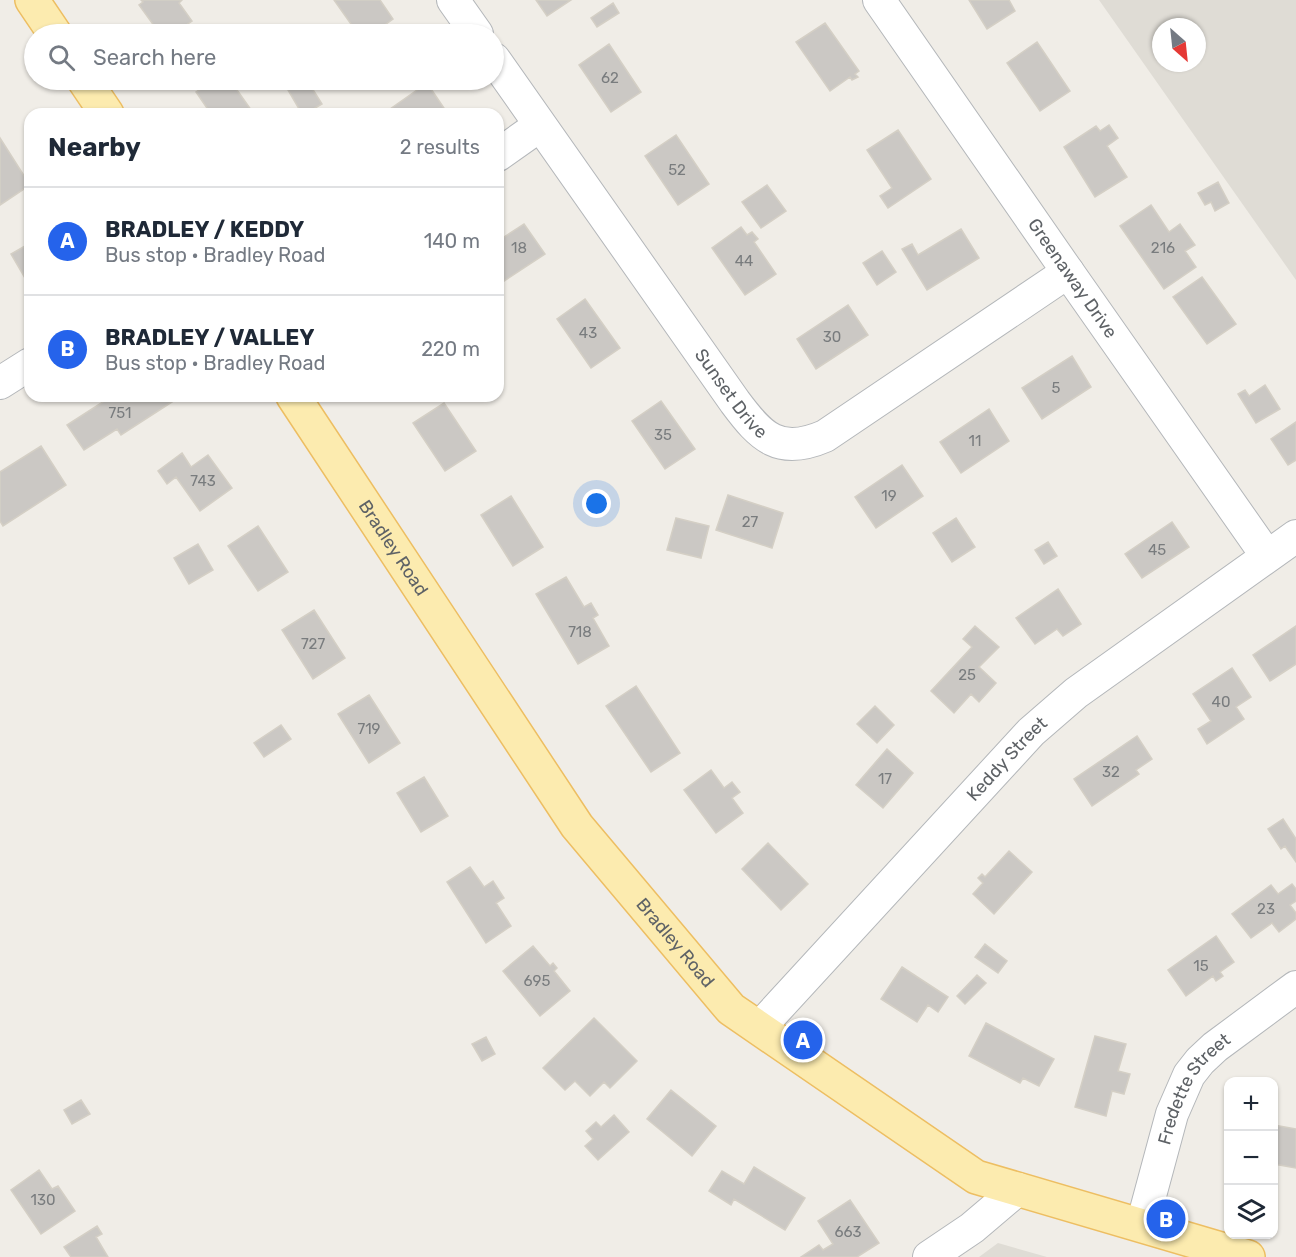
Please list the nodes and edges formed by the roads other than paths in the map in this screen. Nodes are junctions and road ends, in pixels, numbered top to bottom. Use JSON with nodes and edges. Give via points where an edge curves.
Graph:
{"nodes":[{"id":1,"x":32,"y":0,"type":"edge"},
{"id":2,"x":453,"y":0,"type":"edge"},
{"id":3,"x":879,"y":0,"type":"edge"},
{"id":4,"x":48,"y":24,"type":"edge"},
{"id":5,"x":470,"y":24,"type":"edge"},
{"id":6,"x":504,"y":74,"type":"edge"},
{"id":7,"x":91,"y":90,"type":"edge"},
{"id":8,"x":103,"y":108,"type":"edge"},
{"id":9,"x":540,"y":126,"type":"junction"},
{"id":10,"x":504,"y":151,"type":"edge"},
{"id":11,"x":1068,"y":272,"type":"junction"},
{"id":12,"x":24,"y":368,"type":"edge"},
{"id":13,"x":0,"y":383,"type":"edge"},
{"id":14,"x":297,"y":402,"type":"edge"},
{"id":15,"x":1296,"y":536,"type":"edge"},
{"id":16,"x":1268,"y":556,"type":"junction"},
{"id":17,"x":1296,"y":987,"type":"edge"},
{"id":18,"x":759,"y":1028,"type":"junction"},
{"id":19,"x":1018,"y":1189,"type":"junction"},
{"id":20,"x":1142,"y":1226,"type":"junction"},
{"id":21,"x":929,"y":1257,"type":"edge"},
{"id":22,"x":1248,"y":1257,"type":"edge"}],
"edges":[{"from":1,"to":4,"type":"main road"},
{"from":2,"to":5,"type":"street"},
{"from":3,"to":11,"type":"street","name":"Greenaway Drive"},
{"from":6,"to":9,"type":"street","name":"Sunset Drive"},
{"from":7,"to":8,"type":"main road"},
{"from":9,"to":10,"type":"street"},
{"from":9,"to":11,"type":"street","name":"Sunset Drive","via":[[751,423],[788,445],[825,436]]},
{"from":11,"to":16,"type":"street","name":"Greenaway Drive"},
{"from":12,"to":13,"type":"street"},
{"from":14,"to":18,"type":"main road","name":"Bradley Road","via":[[577,826],[731,1009]]},
{"from":15,"to":16,"type":"street","name":"Keddy Street"},
{"from":16,"to":18,"type":"street","name":"Keddy Street","via":[[1076,693],[1031,732]]},
{"from":17,"to":20,"type":"street","name":"Fredette Street","via":[[1215,1047],[1189,1075],[1172,1114]]},
{"from":18,"to":19,"type":"main road","name":"Bradley Road","via":[[976,1177]]},
{"from":19,"to":20,"type":"main road","name":"Bradley Road"},
{"from":19,"to":21,"type":"street","via":[[972,1228]]},
{"from":20,"to":22,"type":"main road","name":"Bradley Road"}]}
